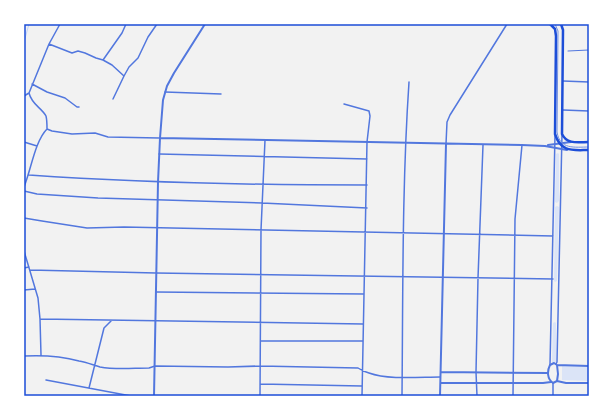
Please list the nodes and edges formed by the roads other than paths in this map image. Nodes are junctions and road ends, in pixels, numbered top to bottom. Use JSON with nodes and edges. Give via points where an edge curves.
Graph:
{"nodes":[{"id":1,"x":60,"y":24,"type":"edge"},
{"id":2,"x":126,"y":24,"type":"edge"},
{"id":3,"x":157,"y":24,"type":"edge"},
{"id":4,"x":205,"y":24,"type":"edge"},
{"id":5,"x":507,"y":24,"type":"edge"},
{"id":6,"x":550,"y":24,"type":"edge"},
{"id":7,"x":555,"y":24,"type":"edge"},
{"id":8,"x":561,"y":24,"type":"edge"},
{"id":9,"x":554,"y":29,"type":"junction"},
{"id":10,"x":49,"y":44,"type":"junction"},
{"id":11,"x":589,"y":50,"type":"edge"},
{"id":12,"x":568,"y":51,"type":"dead end"},
{"id":13,"x":103,"y":60,"type":"junction"},
{"id":14,"x":124,"y":76,"type":"junction"},
{"id":15,"x":409,"y":82,"type":"dead end"},
{"id":16,"x":562,"y":82,"type":"junction"},
{"id":17,"x":589,"y":82,"type":"edge"},
{"id":18,"x":32,"y":84,"type":"junction"},
{"id":19,"x":165,"y":92,"type":"junction"},
{"id":20,"x":29,"y":93,"type":"junction"},
{"id":21,"x":221,"y":94,"type":"dead end"},
{"id":22,"x":24,"y":96,"type":"edge"},
{"id":23,"x":113,"y":99,"type":"dead end"},
{"id":24,"x":344,"y":104,"type":"dead end"},
{"id":25,"x":79,"y":107,"type":"dead end"},
{"id":26,"x":562,"y":110,"type":"junction"},
{"id":27,"x":589,"y":111,"type":"edge"},
{"id":28,"x":46,"y":129,"type":"junction"},
{"id":29,"x":555,"y":131,"type":"junction"},
{"id":30,"x":562,"y":132,"type":"junction"},
{"id":31,"x":160,"y":138,"type":"junction"},
{"id":32,"x":265,"y":140,"type":"junction"},
{"id":33,"x":24,"y":142,"type":"edge"},
{"id":34,"x":367,"y":142,"type":"junction"},
{"id":35,"x":571,"y":142,"type":"junction"},
{"id":36,"x":589,"y":142,"type":"edge"},
{"id":37,"x":406,"y":143,"type":"junction"},
{"id":38,"x":446,"y":144,"type":"junction"},
{"id":39,"x":484,"y":145,"type":"junction"},
{"id":40,"x":522,"y":145,"type":"junction"},
{"id":41,"x":561,"y":145,"type":"junction"},
{"id":42,"x":37,"y":146,"type":"junction"},
{"id":43,"x":555,"y":146,"type":"junction"},
{"id":44,"x":589,"y":150,"type":"edge"},
{"id":45,"x":159,"y":154,"type":"junction"},
{"id":46,"x":264,"y":157,"type":"junction"},
{"id":47,"x":367,"y":159,"type":"junction"},
{"id":48,"x":29,"y":175,"type":"junction"},
{"id":49,"x":158,"y":182,"type":"junction"},
{"id":50,"x":263,"y":185,"type":"junction"},
{"id":51,"x":367,"y":185,"type":"junction"},
{"id":52,"x":24,"y":187,"type":"edge"},
{"id":53,"x":24,"y":191,"type":"edge"},
{"id":54,"x":158,"y":200,"type":"junction"},
{"id":55,"x":262,"y":203,"type":"junction"},
{"id":56,"x":367,"y":208,"type":"junction"},
{"id":57,"x":24,"y":218,"type":"edge"},
{"id":58,"x":157,"y":228,"type":"junction"},
{"id":59,"x":261,"y":230,"type":"junction"},
{"id":60,"x":366,"y":232,"type":"junction"},
{"id":61,"x":404,"y":232,"type":"junction"},
{"id":62,"x":443,"y":233,"type":"junction"},
{"id":63,"x":480,"y":234,"type":"junction"},
{"id":64,"x":516,"y":235,"type":"junction"},
{"id":65,"x":553,"y":236,"type":"junction"},
{"id":66,"x":24,"y":251,"type":"edge"},
{"id":67,"x":24,"y":268,"type":"edge"},
{"id":68,"x":29,"y":269,"type":"junction"},
{"id":69,"x":156,"y":273,"type":"junction"},
{"id":70,"x":262,"y":275,"type":"junction"},
{"id":71,"x":365,"y":276,"type":"junction"},
{"id":72,"x":403,"y":276,"type":"junction"},
{"id":73,"x":443,"y":277,"type":"junction"},
{"id":74,"x":478,"y":278,"type":"junction"},
{"id":75,"x":514,"y":279,"type":"junction"},
{"id":76,"x":553,"y":279,"type":"junction"},
{"id":77,"x":35,"y":289,"type":"junction"},
{"id":78,"x":24,"y":290,"type":"edge"},
{"id":79,"x":156,"y":292,"type":"junction"},
{"id":80,"x":262,"y":293,"type":"junction"},
{"id":81,"x":364,"y":294,"type":"junction"},
{"id":82,"x":40,"y":319,"type":"junction"},
{"id":83,"x":112,"y":320,"type":"junction"},
{"id":84,"x":155,"y":320,"type":"junction"},
{"id":85,"x":261,"y":322,"type":"junction"},
{"id":86,"x":363,"y":324,"type":"junction"},
{"id":87,"x":260,"y":341,"type":"junction"},
{"id":88,"x":363,"y":341,"type":"junction"},
{"id":89,"x":41,"y":355,"type":"junction"},
{"id":90,"x":24,"y":356,"type":"edge"},
{"id":91,"x":556,"y":364,"type":"junction"},
{"id":92,"x":94,"y":365,"type":"junction"},
{"id":93,"x":550,"y":365,"type":"junction"},
{"id":94,"x":155,"y":366,"type":"junction"},
{"id":95,"x":260,"y":366,"type":"junction"},
{"id":96,"x":589,"y":366,"type":"edge"},
{"id":97,"x":363,"y":370,"type":"junction"},
{"id":98,"x":441,"y":372,"type":"junction"},
{"id":99,"x":476,"y":372,"type":"junction"},
{"id":100,"x":513,"y":372,"type":"junction"},
{"id":101,"x":548,"y":373,"type":"junction"},
{"id":102,"x":402,"y":377,"type":"junction"},
{"id":103,"x":440,"y":377,"type":"junction"},
{"id":104,"x":46,"y":380,"type":"dead end"},
{"id":105,"x":557,"y":381,"type":"junction"},
{"id":106,"x":552,"y":382,"type":"junction"},
{"id":107,"x":440,"y":383,"type":"junction"},
{"id":108,"x":513,"y":383,"type":"junction"},
{"id":109,"x":589,"y":383,"type":"edge"},
{"id":110,"x":260,"y":384,"type":"junction"},
{"id":111,"x":477,"y":384,"type":"junction"},
{"id":112,"x":362,"y":386,"type":"junction"},
{"id":113,"x":89,"y":388,"type":"junction"},
{"id":114,"x":131,"y":396,"type":"edge"},
{"id":115,"x":154,"y":396,"type":"edge"},
{"id":116,"x":260,"y":396,"type":"edge"},
{"id":117,"x":362,"y":396,"type":"edge"},
{"id":118,"x":402,"y":396,"type":"edge"},
{"id":119,"x":440,"y":396,"type":"edge"},
{"id":120,"x":477,"y":396,"type":"edge"},
{"id":121,"x":513,"y":396,"type":"edge"},
{"id":122,"x":553,"y":396,"type":"edge"}],
"edges":[{"from":1,"to":10,"type":"street"},
{"from":2,"to":13,"type":"street"},
{"from":3,"to":14,"type":"street","via":[[138,58]]},
{"from":4,"to":19,"type":"street"},
{"from":5,"to":38,"type":"street","via":[[450,115],[447,122]]},
{"from":6,"to":9,"type":"main road"},
{"from":7,"to":9,"type":"street"},
{"from":8,"to":16,"type":"main road"},
{"from":9,"to":29,"type":"main road"},
{"from":10,"to":13,"type":"street","via":[[72,53],[78,51]]},
{"from":10,"to":18,"type":"street"},
{"from":11,"to":12,"type":"lane"},
{"from":13,"to":14,"type":"street"},
{"from":14,"to":23,"type":"street"},
{"from":15,"to":37,"type":"street"},
{"from":16,"to":17,"type":"street"},
{"from":16,"to":26,"type":"main road"},
{"from":18,"to":20,"type":"street"},
{"from":18,"to":25,"type":"street"},
{"from":19,"to":21,"type":"street"},
{"from":19,"to":31,"type":"street"},
{"from":20,"to":22,"type":"street"},
{"from":20,"to":28,"type":"street","via":[[30,98],[46,117]]},
{"from":24,"to":34,"type":"street","via":[[369,111]]},
{"from":26,"to":27,"type":"street"},
{"from":26,"to":30,"type":"main road"},
{"from":28,"to":31,"type":"street","via":[[72,134],[95,133],[108,137]]},
{"from":28,"to":42,"type":"street"},
{"from":29,"to":41,"type":"main road"},
{"from":29,"to":43,"type":"street"},
{"from":30,"to":35,"type":"main road","via":[[564,138]]},
{"from":30,"to":41,"type":"street"},
{"from":31,"to":32,"type":"street"},
{"from":31,"to":45,"type":"street"},
{"from":32,"to":34,"type":"street"},
{"from":32,"to":46,"type":"street"},
{"from":33,"to":42,"type":"street"},
{"from":34,"to":37,"type":"street"},
{"from":34,"to":47,"type":"street"},
{"from":35,"to":36,"type":"main road"},
{"from":35,"to":41,"type":"street"},
{"from":37,"to":38,"type":"street"},
{"from":37,"to":61,"type":"street"},
{"from":38,"to":39,"type":"street"},
{"from":38,"to":62,"type":"street"},
{"from":39,"to":40,"type":"street"},
{"from":39,"to":63,"type":"street"},
{"from":40,"to":43,"type":"street"},
{"from":40,"to":64,"type":"street","via":[[515,219]]},
{"from":41,"to":43,"type":"street"},
{"from":41,"to":43,"type":"street"},
{"from":41,"to":44,"type":"main road","via":[[570,150]]},
{"from":41,"to":91,"type":"street"},
{"from":42,"to":48,"type":"street"},
{"from":43,"to":65,"type":"street"},
{"from":45,"to":46,"type":"street"},
{"from":45,"to":49,"type":"street"},
{"from":46,"to":47,"type":"street"},
{"from":46,"to":50,"type":"street"},
{"from":47,"to":51,"type":"street"},
{"from":48,"to":49,"type":"street"},
{"from":48,"to":52,"type":"street"},
{"from":49,"to":50,"type":"street"},
{"from":49,"to":54,"type":"street"},
{"from":50,"to":51,"type":"street"},
{"from":50,"to":55,"type":"street"},
{"from":51,"to":56,"type":"street"},
{"from":53,"to":54,"type":"street","via":[[75,197]]},
{"from":54,"to":55,"type":"street"},
{"from":54,"to":58,"type":"street"},
{"from":55,"to":56,"type":"street"},
{"from":55,"to":59,"type":"street"},
{"from":56,"to":60,"type":"street"},
{"from":57,"to":58,"type":"street","via":[[87,228]]},
{"from":58,"to":59,"type":"street"},
{"from":58,"to":69,"type":"street"},
{"from":59,"to":60,"type":"street"},
{"from":59,"to":70,"type":"street"},
{"from":60,"to":61,"type":"street"},
{"from":60,"to":71,"type":"street"},
{"from":61,"to":62,"type":"street"},
{"from":61,"to":72,"type":"street"},
{"from":62,"to":63,"type":"street"},
{"from":62,"to":73,"type":"street"},
{"from":63,"to":64,"type":"street"},
{"from":63,"to":74,"type":"street"},
{"from":64,"to":65,"type":"street"},
{"from":64,"to":75,"type":"street"},
{"from":65,"to":76,"type":"street"},
{"from":66,"to":68,"type":"street"},
{"from":67,"to":68,"type":"street"},
{"from":68,"to":69,"type":"street"},
{"from":68,"to":77,"type":"street"},
{"from":69,"to":70,"type":"street"},
{"from":69,"to":79,"type":"street"},
{"from":70,"to":71,"type":"street"},
{"from":70,"to":80,"type":"street"},
{"from":71,"to":72,"type":"street"},
{"from":71,"to":81,"type":"street"},
{"from":72,"to":73,"type":"street"},
{"from":72,"to":102,"type":"street"},
{"from":73,"to":74,"type":"street"},
{"from":73,"to":98,"type":"street"},
{"from":74,"to":75,"type":"street"},
{"from":74,"to":99,"type":"street"},
{"from":75,"to":76,"type":"street"},
{"from":75,"to":100,"type":"street"},
{"from":76,"to":93,"type":"street"},
{"from":77,"to":78,"type":"street"},
{"from":77,"to":82,"type":"street"},
{"from":79,"to":80,"type":"street"},
{"from":79,"to":84,"type":"street"},
{"from":80,"to":81,"type":"street"},
{"from":80,"to":85,"type":"street"},
{"from":81,"to":86,"type":"street"},
{"from":82,"to":83,"type":"street"},
{"from":82,"to":89,"type":"street"},
{"from":83,"to":84,"type":"street"},
{"from":83,"to":92,"type":"street","via":[[104,328]]},
{"from":84,"to":85,"type":"street"},
{"from":84,"to":94,"type":"street"},
{"from":85,"to":86,"type":"street"},
{"from":85,"to":87,"type":"street"},
{"from":86,"to":88,"type":"street"},
{"from":87,"to":88,"type":"street"},
{"from":87,"to":95,"type":"street"},
{"from":88,"to":97,"type":"street"},
{"from":89,"to":90,"type":"street"},
{"from":89,"to":92,"type":"street"},
{"from":91,"to":93,"type":"street"},
{"from":91,"to":96,"type":"street"},
{"from":91,"to":105,"type":"street"},
{"from":92,"to":94,"type":"street","via":[[114,368]]},
{"from":92,"to":113,"type":"street"},
{"from":93,"to":101,"type":"street"},
{"from":94,"to":95,"type":"street"},
{"from":94,"to":115,"type":"street"},
{"from":95,"to":97,"type":"street"},
{"from":95,"to":110,"type":"street"},
{"from":97,"to":102,"type":"street","via":[[377,376]]},
{"from":97,"to":112,"type":"street"},
{"from":98,"to":99,"type":"street"},
{"from":98,"to":103,"type":"street"},
{"from":99,"to":100,"type":"street"},
{"from":99,"to":111,"type":"street"},
{"from":100,"to":101,"type":"street"},
{"from":100,"to":108,"type":"street"},
{"from":101,"to":106,"type":"street"},
{"from":102,"to":103,"type":"street"},
{"from":102,"to":118,"type":"street"},
{"from":103,"to":107,"type":"street"},
{"from":104,"to":113,"type":"street"},
{"from":105,"to":106,"type":"street"},
{"from":105,"to":109,"type":"street"},
{"from":106,"to":108,"type":"street"},
{"from":106,"to":122,"type":"street"},
{"from":107,"to":111,"type":"street"},
{"from":107,"to":119,"type":"street"},
{"from":108,"to":111,"type":"street"},
{"from":108,"to":121,"type":"street"},
{"from":110,"to":112,"type":"street"},
{"from":110,"to":116,"type":"street"},
{"from":111,"to":120,"type":"street"},
{"from":112,"to":117,"type":"street"},
{"from":113,"to":114,"type":"street"}]}
